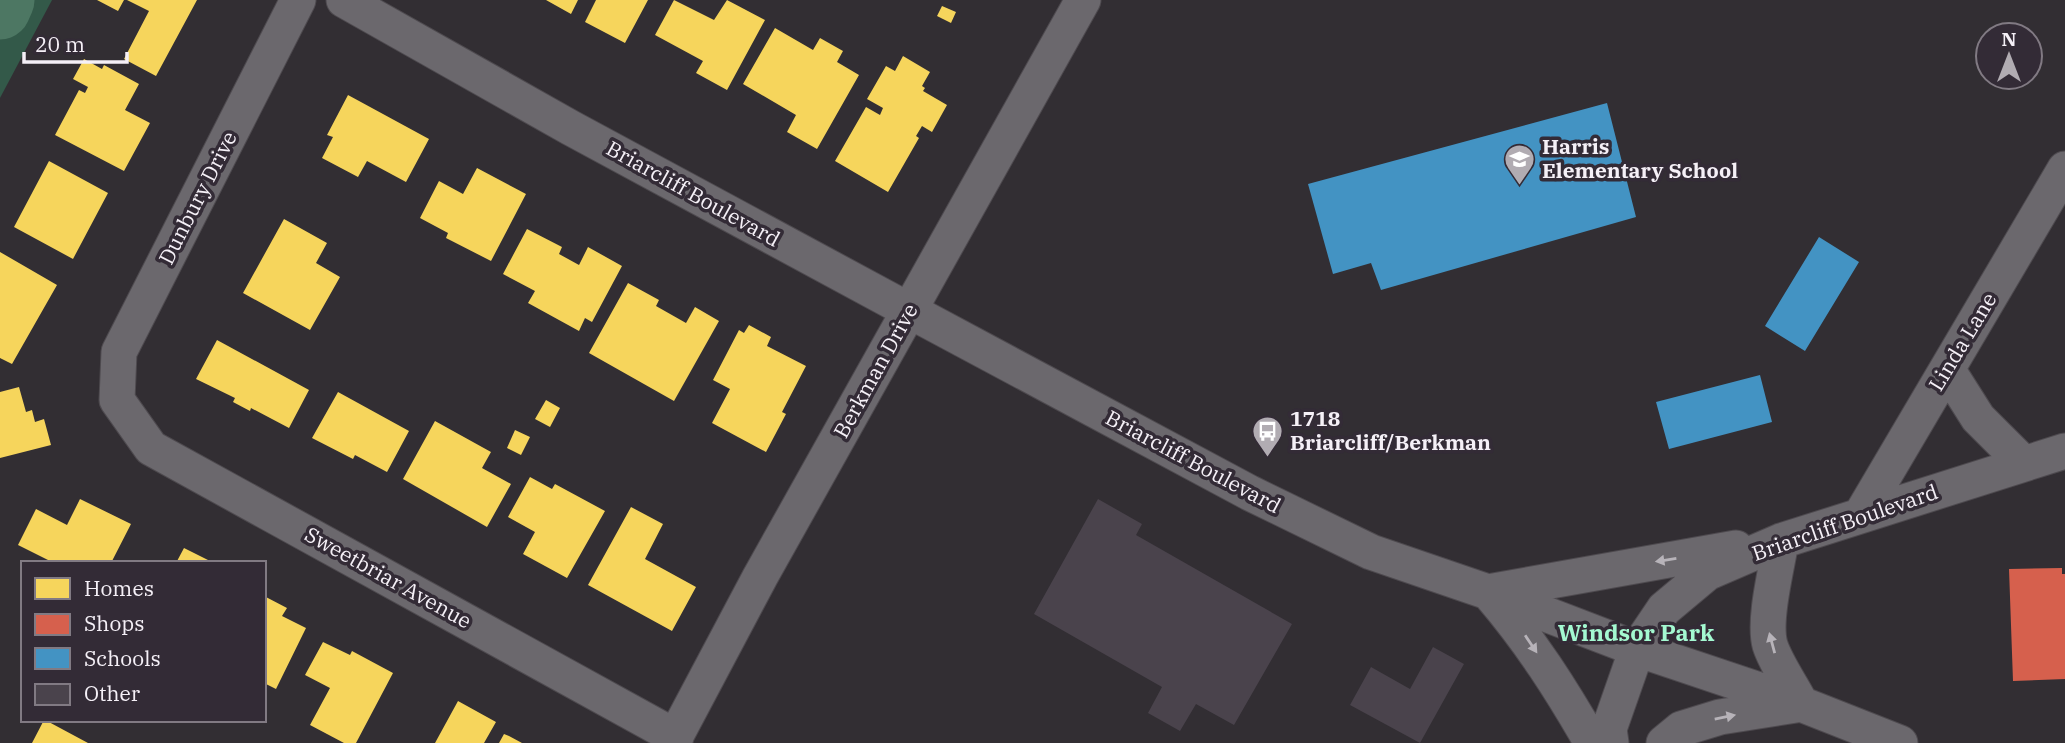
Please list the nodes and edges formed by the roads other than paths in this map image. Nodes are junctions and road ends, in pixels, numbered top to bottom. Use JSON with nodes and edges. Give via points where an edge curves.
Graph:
{"nodes":[{"id":1,"x":298,"y":0,"type":"edge"},
{"id":2,"x":344,"y":0,"type":"edge"},
{"id":3,"x":1083,"y":0,"type":"edge"},
{"id":4,"x":2065,"y":169,"type":"edge"},
{"id":5,"x":909,"y":311,"type":"junction"},
{"id":6,"x":1947,"y":369,"type":"junction"},
{"id":7,"x":117,"y":400,"type":"joint"},
{"id":8,"x":2065,"y":451,"type":"edge"},
{"id":9,"x":2024,"y":464,"type":"junction"},
{"id":10,"x":1861,"y":514,"type":"junction"},
{"id":11,"x":1781,"y":541,"type":"junction"},
{"id":12,"x":1488,"y":592,"type":"junction"},
{"id":13,"x":1637,"y":649,"type":"junction"},
{"id":14,"x":1801,"y":704,"type":"junction"},
{"id":15,"x":674,"y":740,"type":"edge"},
{"id":16,"x":1592,"y":743,"type":"edge"},
{"id":17,"x":1611,"y":743,"type":"edge"},
{"id":18,"x":1664,"y":743,"type":"edge"},
{"id":19,"x":1899,"y":743,"type":"edge"}],
"edges":[{"from":1,"to":7,"type":"street","name":"Dunbury Drive","via":[[119,352]]},
{"from":2,"to":5,"type":"street","name":"Briarcliff Boulevard"},
{"from":3,"to":5,"type":"street","name":"Berkman Drive"},
{"from":4,"to":6,"type":"street","name":"Linda Lane"},
{"from":5,"to":12,"type":"street","name":"Briarcliff Boulevard","via":[[1238,487],[1359,546]]},
{"from":5,"to":15,"type":"street","name":"Berkman Drive"},
{"from":6,"to":9,"type":"street","via":[[1978,418]]},
{"from":6,"to":10,"type":"street","name":"Linda Lane"},
{"from":7,"to":15,"type":"street","name":"Sweetbriar Avenue","via":[[150,448]]},
{"from":8,"to":9,"type":"street","name":"Briarcliff Boulevard"},
{"from":9,"to":10,"type":"street","name":"Briarcliff Boulevard"},
{"from":10,"to":11,"type":"street","name":"Briarcliff Boulevard"},
{"from":11,"to":12,"type":"street","one_way":true},
{"from":11,"to":13,"type":"street","name":"Briarcliff Boulevard","via":[[1707,573],[1664,609]]},
{"from":14,"to":11,"type":"street","one_way":true,"via":[[1770,645],[1769,615]]},
{"from":12,"to":13,"type":"street","name":"Briarcliff Boulevard"},
{"from":12,"to":16,"type":"street","one_way":true,"via":[[1524,634]]},
{"from":13,"to":14,"type":"street"},
{"from":13,"to":17,"type":"street","via":[[1609,729]]},
{"from":18,"to":14,"type":"street","one_way":true,"via":[[1681,729],[1720,717]]},
{"from":14,"to":19,"type":"street"}]}
